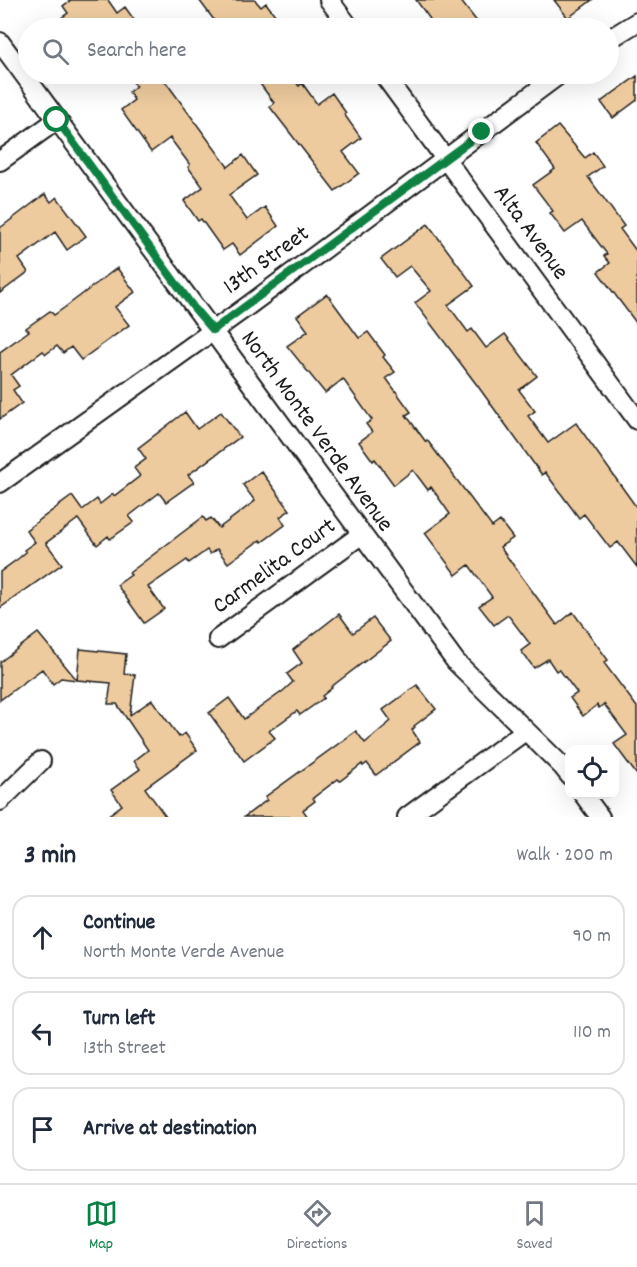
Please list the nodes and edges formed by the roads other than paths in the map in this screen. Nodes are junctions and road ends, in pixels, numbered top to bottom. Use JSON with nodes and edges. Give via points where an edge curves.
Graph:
{"nodes":[{"id":1,"x":329,"y":0,"type":"edge"},
{"id":2,"x":342,"y":18,"type":"edge"},
{"id":3,"x":637,"y":22,"type":"edge"},
{"id":4,"x":619,"y":34,"type":"edge"},
{"id":5,"x":0,"y":42,"type":"edge"},
{"id":6,"x":18,"y":67,"type":"edge"},
{"id":7,"x":31,"y":84,"type":"edge"},
{"id":8,"x":391,"y":84,"type":"edge"},
{"id":9,"x":547,"y":84,"type":"edge"},
{"id":10,"x":57,"y":120,"type":"junction"},
{"id":11,"x":446,"y":159,"type":"junction"},
{"id":12,"x":0,"y":161,"type":"edge"},
{"id":13,"x":213,"y":330,"type":"junction"},
{"id":14,"x":637,"y":420,"type":"edge"},
{"id":15,"x":0,"y":483,"type":"edge"},
{"id":16,"x":362,"y":534,"type":"junction"},
{"id":17,"x":218,"y":639,"type":"dead end"},
{"id":18,"x":525,"y":731,"type":"junction"},
{"id":19,"x":41,"y":761,"type":"dead end"},
{"id":20,"x":565,"y":770,"type":"edge"},
{"id":21,"x":586,"y":799,"type":"edge"},
{"id":22,"x":0,"y":801,"type":"edge"},
{"id":23,"x":407,"y":817,"type":"edge"},
{"id":24,"x":600,"y":817,"type":"edge"}],
"edges":[{"from":1,"to":2,"type":"street"},
{"from":3,"to":4,"type":"street"},
{"from":5,"to":6,"type":"street","name":"North Monte Verde Avenue"},
{"from":7,"to":10,"type":"street","name":"North Monte Verde Avenue"},
{"from":8,"to":11,"type":"street","name":"Alta Avenue"},
{"from":9,"to":11,"type":"street","name":"13th Street"},
{"from":10,"to":12,"type":"street"},
{"from":10,"to":13,"type":"street","name":"North Monte Verde Avenue"},
{"from":11,"to":13,"type":"street","name":"13th Street"},
{"from":11,"to":14,"type":"street","name":"Alta Avenue"},
{"from":13,"to":15,"type":"street","name":"13th Street"},
{"from":13,"to":16,"type":"street","name":"North Monte Verde Avenue"},
{"from":16,"to":17,"type":"street","name":"Carmelita Court"},
{"from":16,"to":18,"type":"street","name":"North Monte Verde Avenue","via":[[456,662]]},
{"from":18,"to":20,"type":"street","name":"North Monte Verde Avenue"},
{"from":18,"to":23,"type":"street"},
{"from":19,"to":22,"type":"street"},
{"from":21,"to":24,"type":"street"}]}
